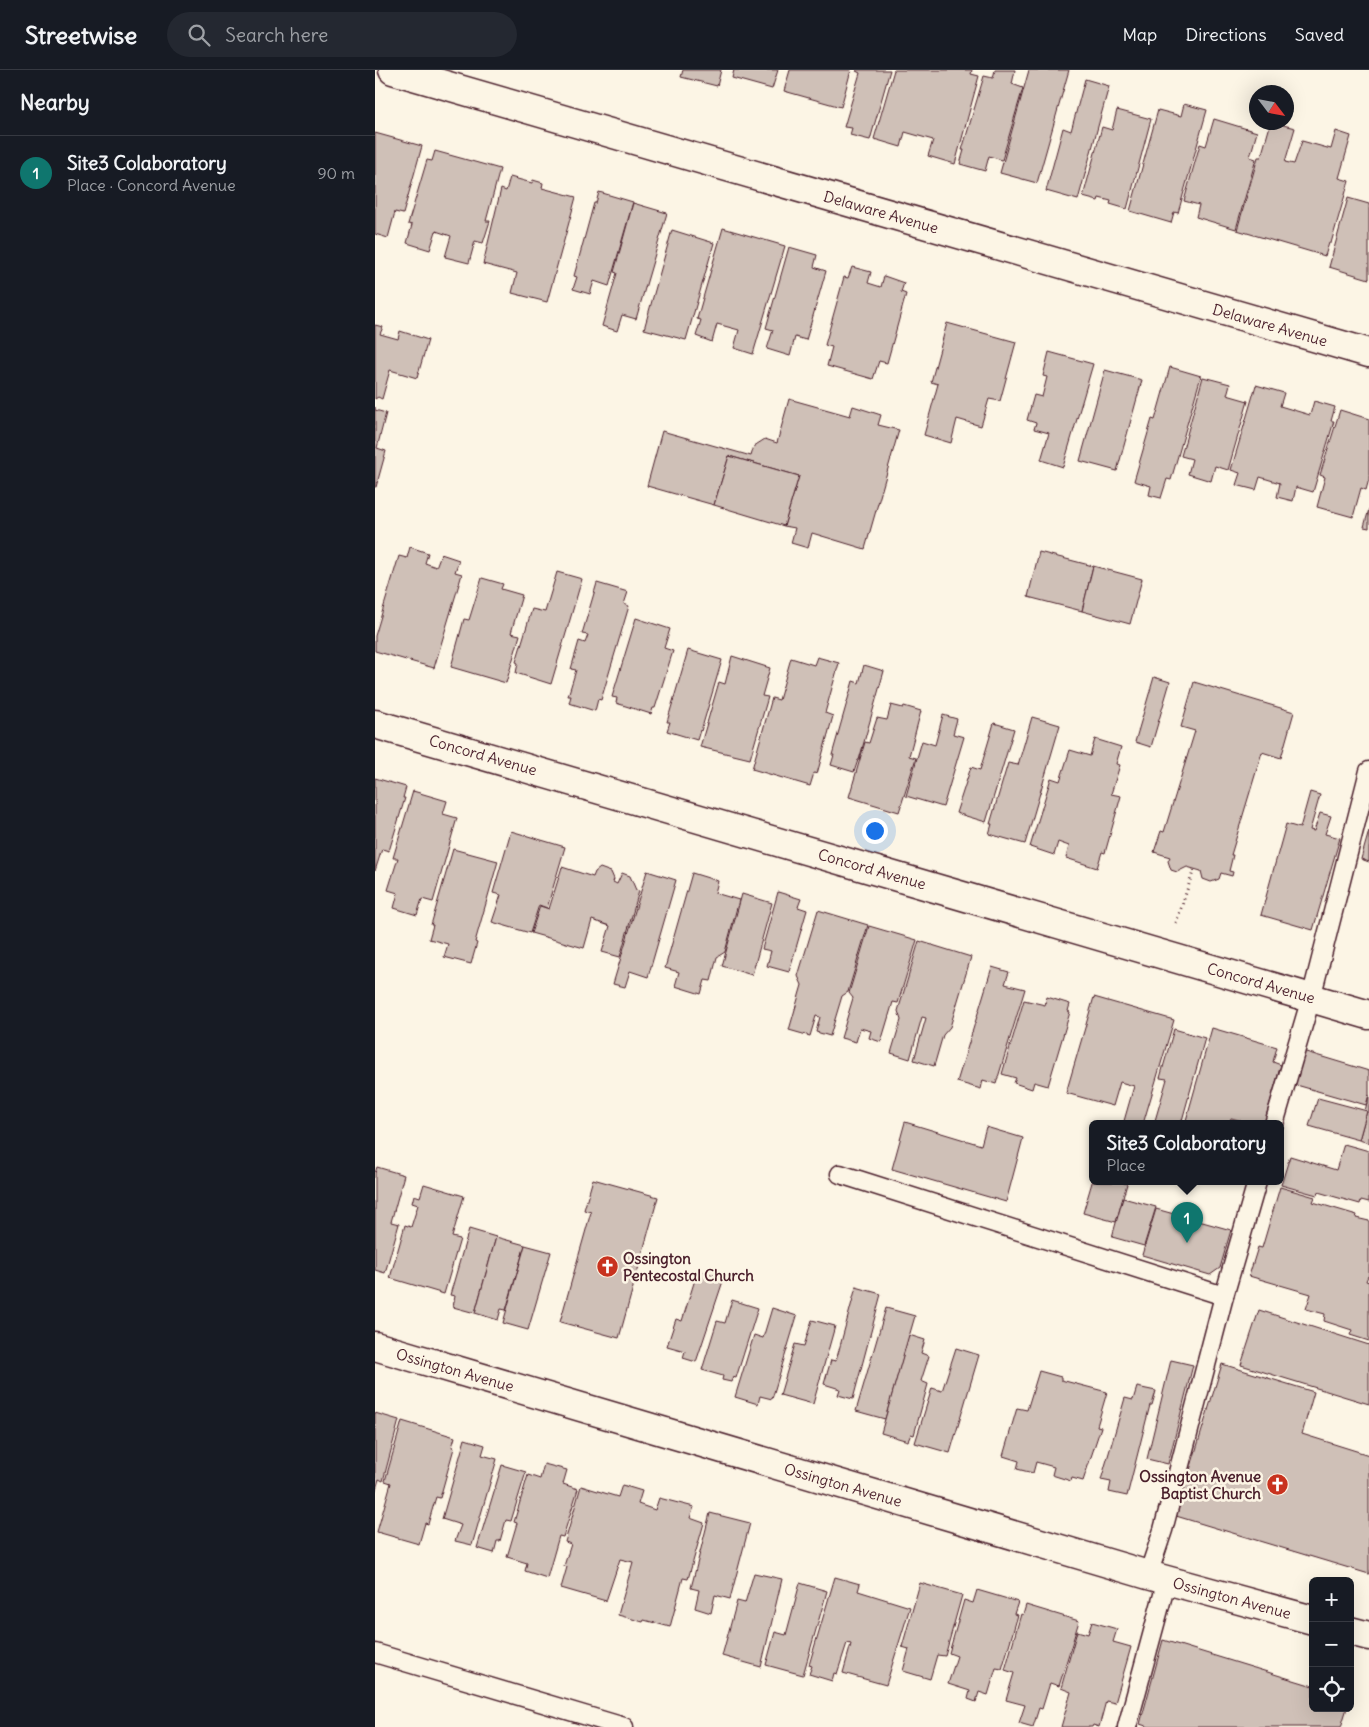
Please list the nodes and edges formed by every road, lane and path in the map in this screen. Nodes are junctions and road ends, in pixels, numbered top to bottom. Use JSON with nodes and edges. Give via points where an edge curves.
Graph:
{"nodes":[{"id":1,"x":393,"y":70,"type":"edge"},
{"id":2,"x":1369,"y":353,"type":"edge"},
{"id":3,"x":375,"y":724,"type":"edge"},
{"id":4,"x":1369,"y":771,"type":"edge"},
{"id":5,"x":1194,"y":869,"type":"dead end"},
{"id":6,"x":1176,"y":924,"type":"dead end"},
{"id":7,"x":1311,"y":998,"type":"junction"},
{"id":8,"x":1369,"y":1015,"type":"edge"},
{"id":9,"x":1275,"y":1120,"type":"edge"},
{"id":10,"x":841,"y":1174,"type":"dead end"},
{"id":11,"x":1256,"y":1185,"type":"edge"},
{"id":12,"x":1224,"y":1296,"type":"junction"},
{"id":13,"x":375,"y":1346,"type":"edge"},
{"id":14,"x":1158,"y":1578,"type":"junction"},
{"id":15,"x":1309,"y":1619,"type":"edge"},
{"id":16,"x":1354,"y":1631,"type":"edge"},
{"id":17,"x":1369,"y":1636,"type":"edge"},
{"id":18,"x":375,"y":1653,"type":"edge"},
{"id":19,"x":624,"y":1727,"type":"edge"},
{"id":20,"x":1127,"y":1727,"type":"edge"}],
"edges":[{"from":1,"to":2,"type":"street","name":"Delaware Avenue"},
{"from":3,"to":7,"type":"street","name":"Concord Avenue"},
{"from":4,"to":7,"type":"lane"},
{"from":5,"to":6,"type":"path"},
{"from":7,"to":8,"type":"street","name":"Concord Avenue"},
{"from":7,"to":9,"type":"lane"},
{"from":10,"to":12,"type":"lane"},
{"from":11,"to":12,"type":"lane"},
{"from":12,"to":14,"type":"lane","via":[[1163,1530]]},
{"from":13,"to":14,"type":"street","name":"Ossington Avenue"},
{"from":14,"to":15,"type":"street","name":"Ossington Avenue"},
{"from":14,"to":20,"type":"lane"},
{"from":16,"to":17,"type":"street"},
{"from":18,"to":19,"type":"lane"}]}
